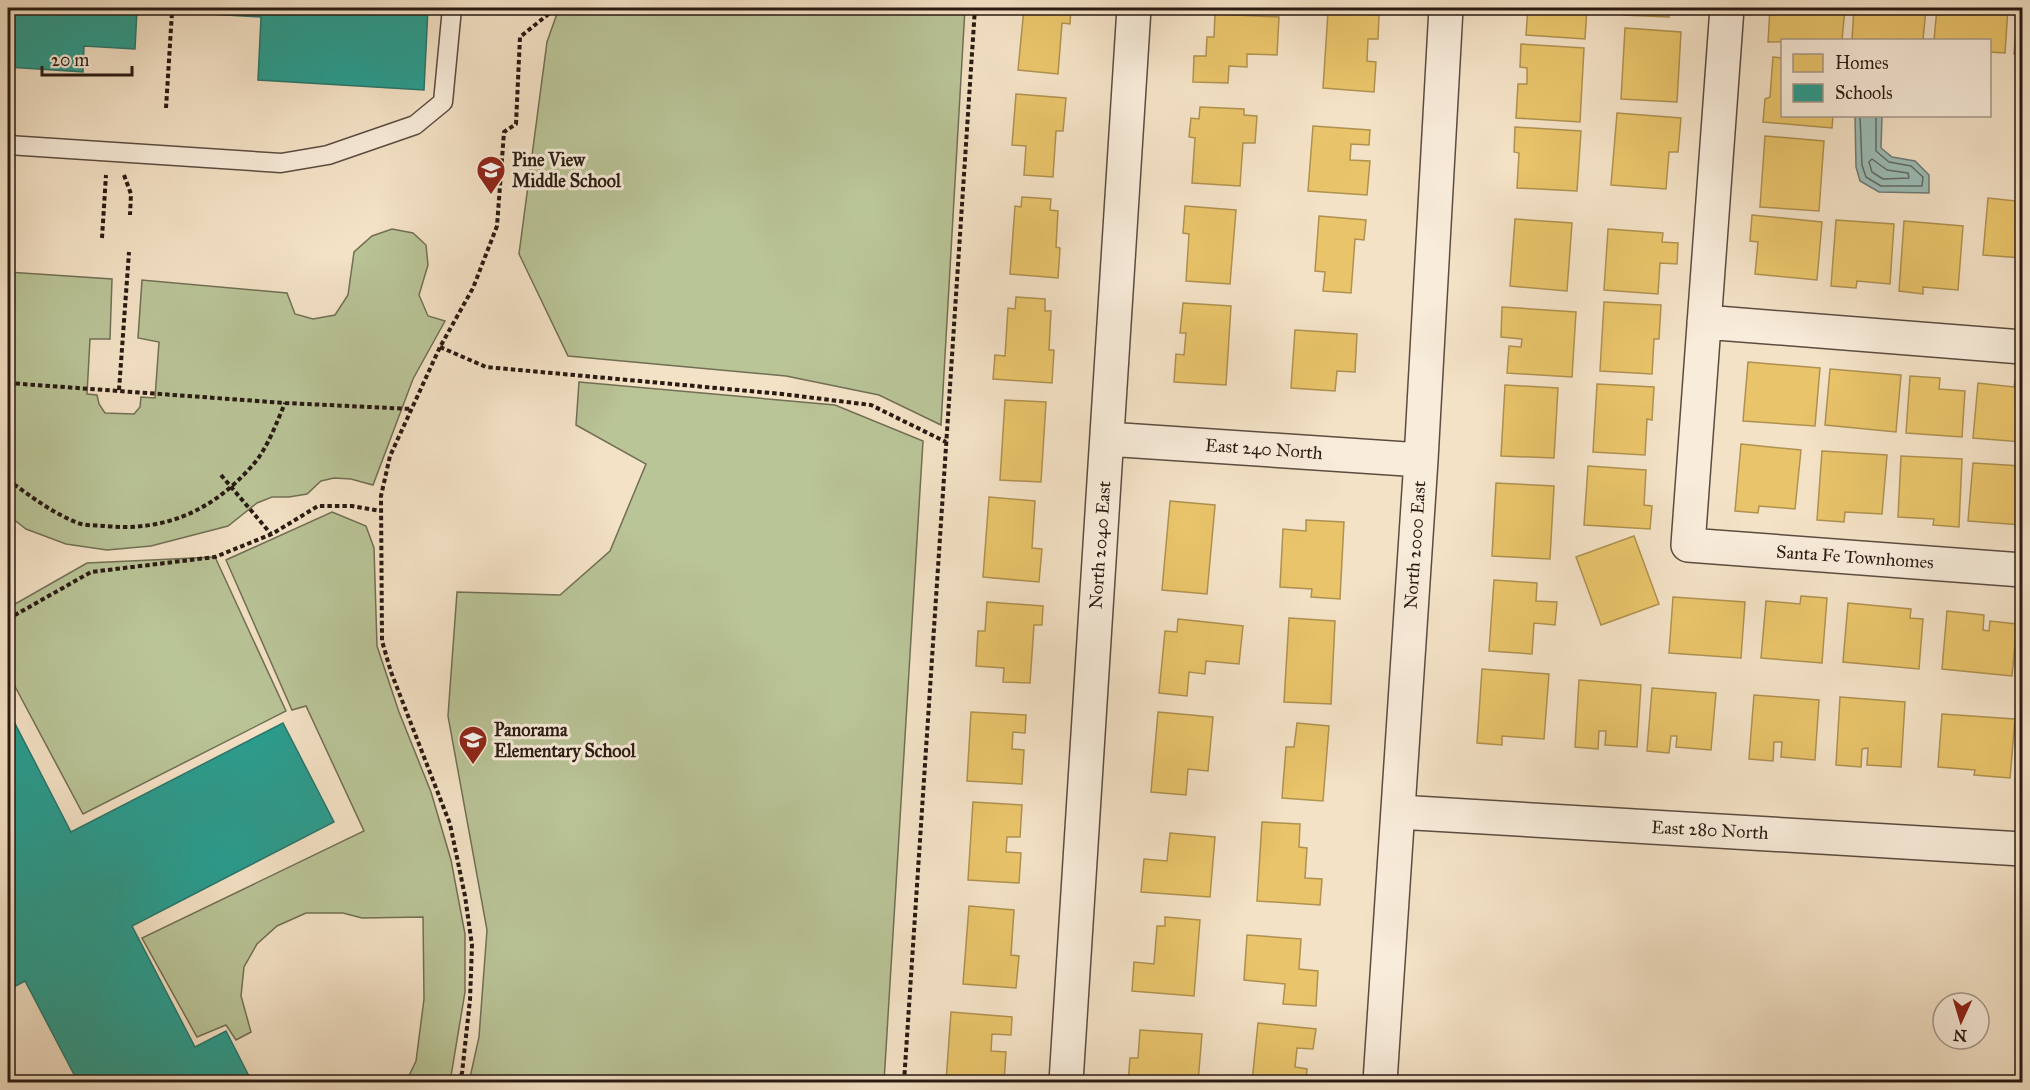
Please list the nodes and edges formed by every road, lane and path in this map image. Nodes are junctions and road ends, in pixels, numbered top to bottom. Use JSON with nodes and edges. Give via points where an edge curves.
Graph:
{"nodes":[{"id":1,"x":452,"y":8,"type":"edge"},
{"id":2,"x":556,"y":8,"type":"edge"},
{"id":3,"x":975,"y":8,"type":"edge"},
{"id":4,"x":1134,"y":8,"type":"edge"},
{"id":5,"x":1446,"y":8,"type":"edge"},
{"id":6,"x":1727,"y":8,"type":"edge"},
{"id":7,"x":172,"y":12,"type":"dead end"},
{"id":8,"x":166,"y":108,"type":"dead end"},
{"id":9,"x":8,"y":145,"type":"edge"},
{"id":10,"x":107,"y":152,"type":"junction"},
{"id":11,"x":123,"y":172,"type":"dead end"},
{"id":12,"x":130,"y":215,"type":"dead end"},
{"id":13,"x":102,"y":238,"type":"dead end"},
{"id":14,"x":129,"y":252,"type":"dead end"},
{"id":15,"x":1704,"y":322,"type":"junction"},
{"id":16,"x":2022,"y":347,"type":"edge"},
{"id":17,"x":440,"y":348,"type":"junction"},
{"id":18,"x":8,"y":383,"type":"edge"},
{"id":19,"x":119,"y":390,"type":"junction"},
{"id":20,"x":285,"y":403,"type":"junction"},
{"id":21,"x":412,"y":409,"type":"junction"},
{"id":22,"x":1107,"y":439,"type":"junction"},
{"id":23,"x":946,"y":442,"type":"junction"},
{"id":24,"x":1421,"y":460,"type":"junction"},
{"id":25,"x":221,"y":475,"type":"dead end"},
{"id":26,"x":8,"y":480,"type":"edge"},
{"id":27,"x":231,"y":487,"type":"junction"},
{"id":28,"x":381,"y":511,"type":"junction"},
{"id":29,"x":272,"y":534,"type":"junction"},
{"id":30,"x":2022,"y":570,"type":"edge"},
{"id":31,"x":8,"y":619,"type":"edge"},
{"id":32,"x":1398,"y":812,"type":"junction"},
{"id":33,"x":2022,"y":849,"type":"edge"},
{"id":34,"x":459,"y":1083,"type":"edge"},
{"id":35,"x":904,"y":1083,"type":"edge"},
{"id":36,"x":1066,"y":1083,"type":"edge"},
{"id":37,"x":1380,"y":1083,"type":"edge"}],
"edges":[{"from":1,"to":10,"type":"lane","via":[[443,102],[415,125],[328,154],[282,163]]},
{"from":2,"to":17,"type":"path","via":[[520,37],[516,124],[504,132],[497,226],[473,288]]},
{"from":3,"to":23,"type":"path"},
{"from":4,"to":22,"type":"street","name":"North 2040 East"},
{"from":5,"to":24,"type":"street","name":"North 2000 East"},
{"from":6,"to":15,"type":"street"},
{"from":7,"to":8,"type":"path"},
{"from":9,"to":10,"type":"lane"},
{"from":10,"to":13,"type":"path"},
{"from":11,"to":12,"type":"path","via":[[131,194]]},
{"from":14,"to":19,"type":"path"},
{"from":15,"to":16,"type":"street"},
{"from":15,"to":30,"type":"street","name":"Santa Fe Townhomes","via":[[1688,545]]},
{"from":17,"to":21,"type":"path"},
{"from":17,"to":23,"type":"path","via":[[486,367],[871,405]]},
{"from":18,"to":19,"type":"path"},
{"from":19,"to":20,"type":"path"},
{"from":20,"to":21,"type":"path"},
{"from":20,"to":27,"type":"path","via":[[253,466]]},
{"from":21,"to":28,"type":"path","via":[[390,456]]},
{"from":22,"to":24,"type":"street","name":"East 240 North"},
{"from":22,"to":36,"type":"street","name":"North 2040 East"},
{"from":23,"to":35,"type":"path"},
{"from":24,"to":32,"type":"street","name":"North 2000 East"},
{"from":25,"to":27,"type":"path"},
{"from":26,"to":27,"type":"path","via":[[36,501],[79,523],[130,529],[170,522],[207,506]]},
{"from":27,"to":29,"type":"path"},
{"from":28,"to":29,"type":"path","via":[[318,506]]},
{"from":28,"to":34,"type":"path","via":[[382,640],[450,824],[467,906],[470,1000]]},
{"from":29,"to":31,"type":"path","via":[[215,557],[91,572]]},
{"from":32,"to":33,"type":"street","name":"East 280 North"},
{"from":32,"to":37,"type":"street","name":"North 2000 East"}]}
